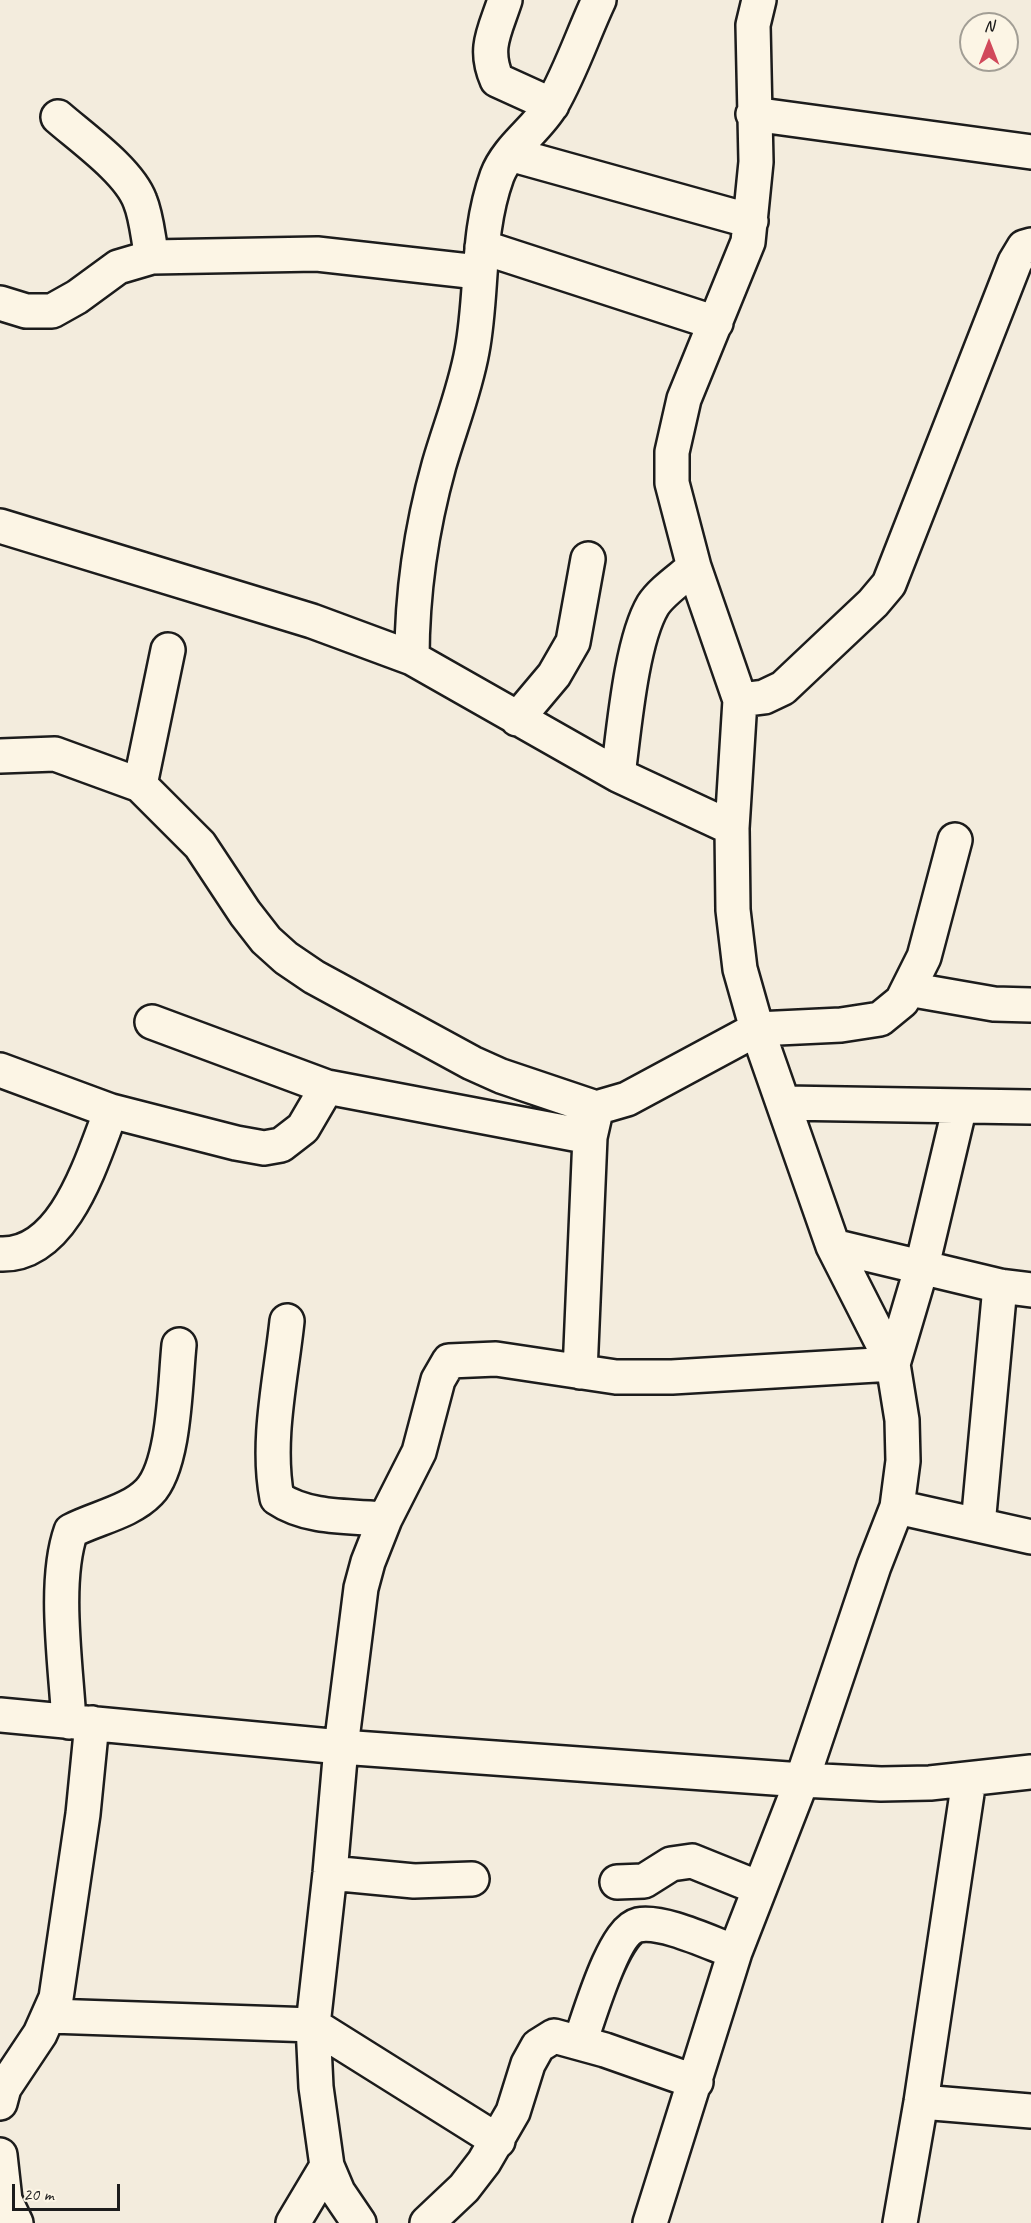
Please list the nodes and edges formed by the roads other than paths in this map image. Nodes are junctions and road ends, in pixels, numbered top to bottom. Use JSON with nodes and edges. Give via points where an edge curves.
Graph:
{"nodes":[{"id":1,"x":505,"y":0,"type":"edge"},
{"id":2,"x":599,"y":0,"type":"edge"},
{"id":3,"x":759,"y":0,"type":"edge"},
{"id":4,"x":552,"y":105,"type":"junction"},
{"id":5,"x":753,"y":114,"type":"junction"},
{"id":6,"x":58,"y":117,"type":"dead end"},
{"id":7,"x":1031,"y":152,"type":"edge"},
{"id":8,"x":510,"y":154,"type":"junction"},
{"id":9,"x":751,"y":221,"type":"junction"},
{"id":10,"x":1031,"y":245,"type":"edge"},
{"id":11,"x":152,"y":257,"type":"junction"},
{"id":12,"x":480,"y":259,"type":"junction"},
{"id":13,"x":0,"y":303,"type":"edge"},
{"id":14,"x":716,"y":323,"type":"junction"},
{"id":15,"x":0,"y":526,"type":"edge"},
{"id":16,"x":588,"y":559,"type":"dead end"},
{"id":17,"x":694,"y":567,"type":"junction"},
{"id":18,"x":168,"y":650,"type":"dead end"},
{"id":19,"x":412,"y":658,"type":"junction"},
{"id":20,"x":740,"y":700,"type":"junction"},
{"id":21,"x":517,"y":720,"type":"junction"},
{"id":22,"x":0,"y":756,"type":"edge"},
{"id":23,"x":618,"y":775,"type":"junction"},
{"id":24,"x":140,"y":785,"type":"junction"},
{"id":25,"x":732,"y":828,"type":"junction"},
{"id":26,"x":955,"y":840,"type":"dead end"},
{"id":27,"x":909,"y":989,"type":"junction"},
{"id":28,"x":1031,"y":1005,"type":"edge"},
{"id":29,"x":152,"y":1022,"type":"dead end"},
{"id":30,"x":757,"y":1029,"type":"junction"},
{"id":31,"x":0,"y":1070,"type":"edge"},
{"id":32,"x":327,"y":1087,"type":"junction"},
{"id":33,"x":784,"y":1103,"type":"junction"},
{"id":34,"x":960,"y":1106,"type":"junction"},
{"id":35,"x":1031,"y":1107,"type":"edge"},
{"id":36,"x":111,"y":1110,"type":"junction"},
{"id":37,"x":593,"y":1122,"type":"junction"},
{"id":38,"x":833,"y":1246,"type":"junction"},
{"id":39,"x":0,"y":1254,"type":"edge"},
{"id":40,"x":922,"y":1266,"type":"junction"},
{"id":41,"x":1016,"y":1288,"type":"edge"},
{"id":42,"x":287,"y":1321,"type":"dead end"},
{"id":43,"x":178,"y":1345,"type":"dead end"},
{"id":44,"x":893,"y":1364,"type":"junction"},
{"id":45,"x":580,"y":1372,"type":"junction"},
{"id":46,"x":897,"y":1507,"type":"junction"},
{"id":47,"x":385,"y":1519,"type":"junction"},
{"id":48,"x":978,"y":1526,"type":"junction"},
{"id":49,"x":1031,"y":1537,"type":"edge"},
{"id":50,"x":0,"y":1715,"type":"edge"},
{"id":51,"x":80,"y":1722,"type":"junction"},
{"id":52,"x":340,"y":1747,"type":"junction"},
{"id":53,"x":1031,"y":1772,"type":"edge"},
{"id":54,"x":802,"y":1780,"type":"junction"},
{"id":55,"x":969,"y":1780,"type":"junction"},
{"id":56,"x":330,"y":1873,"type":"junction"},
{"id":57,"x":472,"y":1879,"type":"dead end"},
{"id":58,"x":617,"y":1882,"type":"dead end"},
{"id":59,"x":759,"y":1888,"type":"junction"},
{"id":60,"x":735,"y":1952,"type":"junction"},
{"id":61,"x":50,"y":2016,"type":"junction"},
{"id":62,"x":313,"y":2025,"type":"junction"},
{"id":63,"x":580,"y":2042,"type":"junction"},
{"id":64,"x":696,"y":2082,"type":"junction"},
{"id":65,"x":921,"y":2102,"type":"junction"},
{"id":66,"x":0,"y":2103,"type":"edge"},
{"id":67,"x":1031,"y":2111,"type":"edge"},
{"id":68,"x":498,"y":2141,"type":"junction"},
{"id":69,"x":0,"y":2155,"type":"edge"},
{"id":70,"x":327,"y":2166,"type":"junction"},
{"id":71,"x":2,"y":2187,"type":"edge"},
{"id":72,"x":16,"y":2223,"type":"edge"},
{"id":73,"x":293,"y":2223,"type":"edge"},
{"id":74,"x":358,"y":2223,"type":"edge"},
{"id":75,"x":427,"y":2223,"type":"edge"},
{"id":76,"x":650,"y":2223,"type":"edge"},
{"id":77,"x":900,"y":2223,"type":"edge"}],
"edges":[{"from":1,"to":4,"type":"street","via":[[489,46],[497,80]]},
{"from":2,"to":4,"type":"street"},
{"from":3,"to":5,"type":"street","via":[[753,25]]},
{"from":4,"to":8,"type":"street"},
{"from":5,"to":7,"type":"street"},
{"from":5,"to":9,"type":"street","via":[[756,162]]},
{"from":6,"to":11,"type":"street","via":[[103,156],[140,200]]},
{"from":8,"to":9,"type":"street"},
{"from":8,"to":12,"type":"street","via":[[498,174],[490,200]]},
{"from":9,"to":14,"type":"street","via":[[748,242]]},
{"from":10,"to":20,"type":"street","via":[[1024,247],[1015,262],[889,584],[783,688],[764,697]]},
{"from":11,"to":12,"type":"street","via":[[317,254]]},
{"from":11,"to":13,"type":"street","via":[[118,267],[52,311]]},
{"from":12,"to":14,"type":"street"},
{"from":12,"to":19,"type":"street","via":[[472,352],[428,506],[412,619]]},
{"from":14,"to":17,"type":"street","via":[[684,399],[672,452],[672,483]]},
{"from":15,"to":19,"type":"street","via":[[312,621]]},
{"from":16,"to":21,"type":"street","via":[[573,642],[554,675]]},
{"from":17,"to":20,"type":"street"},
{"from":17,"to":23,"type":"street","via":[[654,603],[642,633]]},
{"from":18,"to":24,"type":"street"},
{"from":19,"to":21,"type":"street"},
{"from":20,"to":25,"type":"street"},
{"from":21,"to":23,"type":"street"},
{"from":22,"to":24,"type":"street","via":[[55,754]]},
{"from":23,"to":25,"type":"street"},
{"from":24,"to":37,"type":"street","via":[[200,845],[245,913],[286,958],[463,1058]]},
{"from":25,"to":30,"type":"street","via":[[733,910],[740,969]]},
{"from":26,"to":27,"type":"street","via":[[924,957]]},
{"from":27,"to":28,"type":"street","via":[[994,1004]]},
{"from":27,"to":30,"type":"street","via":[[902,1001],[880,1019]]},
{"from":29,"to":32,"type":"street"},
{"from":30,"to":33,"type":"street"},
{"from":30,"to":37,"type":"street","via":[[627,1099]]},
{"from":31,"to":36,"type":"street"},
{"from":32,"to":36,"type":"street","via":[[303,1128],[281,1145],[264,1148]]},
{"from":32,"to":37,"type":"street"},
{"from":33,"to":34,"type":"street"},
{"from":33,"to":38,"type":"street"},
{"from":34,"to":35,"type":"street"},
{"from":34,"to":40,"type":"street"},
{"from":36,"to":39,"type":"street","via":[[83,1182],[66,1213],[32,1249]]},
{"from":37,"to":45,"type":"street"},
{"from":38,"to":40,"type":"street"},
{"from":38,"to":44,"type":"street"},
{"from":40,"to":41,"type":"street"},
{"from":40,"to":44,"type":"street"},
{"from":41,"to":48,"type":"street"},
{"from":42,"to":47,"type":"street","via":[[274,1440],[273,1479],[277,1498],[293,1509],[316,1514]]},
{"from":43,"to":51,"type":"street","via":[[168,1452],[160,1476],[149,1492],[126,1508],[71,1531],[64,1550],[61,1577]]},
{"from":44,"to":45,"type":"street","via":[[672,1377],[616,1377]]},
{"from":44,"to":46,"type":"street","via":[[903,1441]]},
{"from":45,"to":47,"type":"street","via":[[496,1359],[449,1361],[438,1380],[419,1452]]},
{"from":46,"to":48,"type":"street"},
{"from":46,"to":54,"type":"street"},
{"from":47,"to":52,"type":"street","via":[[361,1588]]},
{"from":48,"to":49,"type":"street"},
{"from":50,"to":51,"type":"street"},
{"from":51,"to":52,"type":"street"},
{"from":51,"to":61,"type":"street","via":[[61,1976]]},
{"from":52,"to":54,"type":"street"},
{"from":52,"to":56,"type":"street"},
{"from":53,"to":55,"type":"street"},
{"from":54,"to":55,"type":"street","via":[[881,1784]]},
{"from":54,"to":59,"type":"street"},
{"from":55,"to":65,"type":"street"},
{"from":56,"to":57,"type":"street","via":[[414,1881]]},
{"from":56,"to":62,"type":"street"},
{"from":58,"to":59,"type":"street","via":[[644,1881],[671,1864],[692,1862]]},
{"from":59,"to":60,"type":"street"},
{"from":60,"to":63,"type":"street","via":[[658,1925],[637,1925],[624,1933],[614,1951]]},
{"from":60,"to":64,"type":"street"},
{"from":61,"to":62,"type":"street"},
{"from":61,"to":66,"type":"street","via":[[4,2088]]},
{"from":62,"to":68,"type":"street"},
{"from":62,"to":70,"type":"street","via":[[316,2087]]},
{"from":63,"to":64,"type":"street"},
{"from":63,"to":68,"type":"street","via":[[554,2036],[538,2046]]},
{"from":64,"to":76,"type":"street"},
{"from":65,"to":67,"type":"street"},
{"from":65,"to":77,"type":"street"},
{"from":68,"to":75,"type":"street","via":[[464,2188]]},
{"from":69,"to":71,"type":"street"},
{"from":70,"to":73,"type":"street"},
{"from":70,"to":74,"type":"street"},
{"from":71,"to":72,"type":"street"}]}
